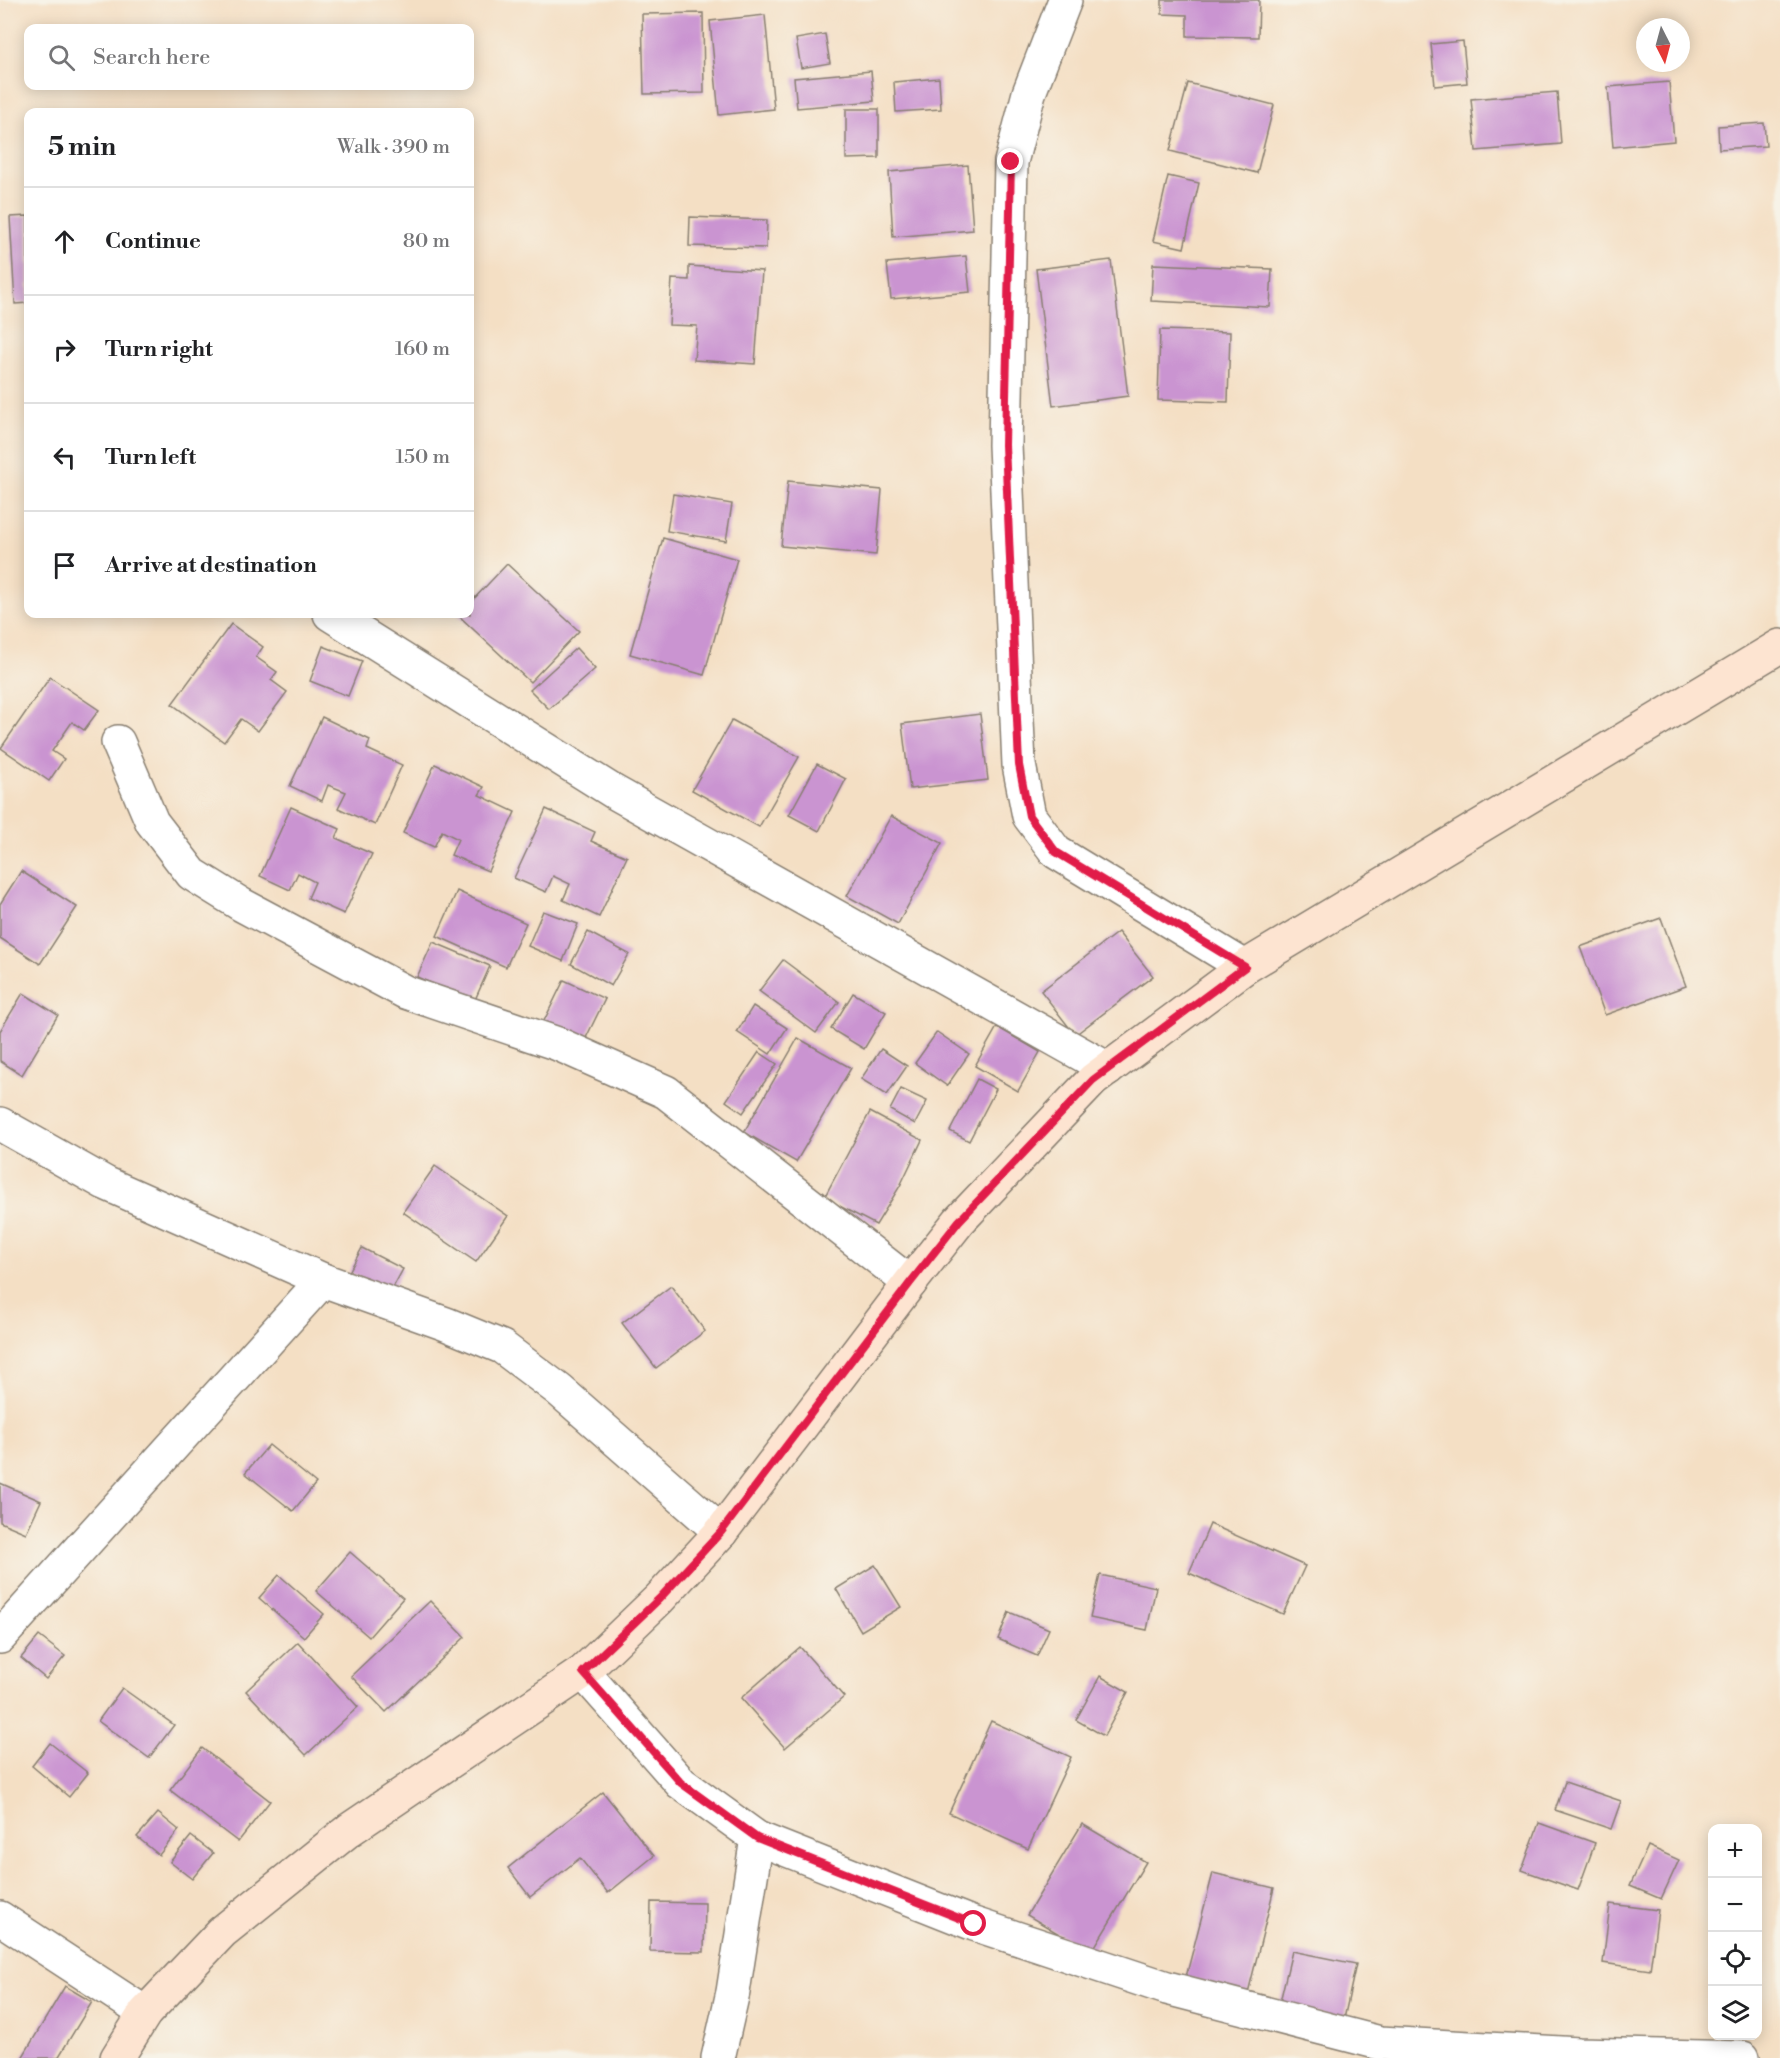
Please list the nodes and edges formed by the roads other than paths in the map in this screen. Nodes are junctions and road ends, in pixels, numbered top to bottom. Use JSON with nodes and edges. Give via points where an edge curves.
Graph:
{"nodes":[{"id":1,"x":1065,"y":0,"type":"edge"},
{"id":2,"x":336,"y":618,"type":"edge"},
{"id":3,"x":1780,"y":646,"type":"edge"},
{"id":4,"x":118,"y":742,"type":"dead end"},
{"id":5,"x":1245,"y":967,"type":"junction"},
{"id":6,"x":1108,"y":1070,"type":"junction"},
{"id":7,"x":0,"y":1124,"type":"edge"},
{"id":8,"x":323,"y":1280,"type":"junction"},
{"id":9,"x":910,"y":1283,"type":"junction"},
{"id":10,"x":721,"y":1532,"type":"junction"},
{"id":11,"x":0,"y":1637,"type":"edge"},
{"id":12,"x":583,"y":1672,"type":"junction"},
{"id":13,"x":757,"y":1838,"type":"junction"},
{"id":14,"x":0,"y":1918,"type":"edge"},
{"id":15,"x":145,"y":2013,"type":"junction"},
{"id":16,"x":117,"y":2058,"type":"edge"},
{"id":17,"x":718,"y":2058,"type":"edge"},
{"id":18,"x":1743,"y":2058,"type":"edge"}],
"edges":[{"from":1,"to":5,"type":"street","via":[[1029,93],[1011,162],[1005,445],[1019,765],[1029,816],[1056,852]]},
{"from":2,"to":6,"type":"street","via":[[614,792]]},
{"from":3,"to":5,"type":"street"},
{"from":4,"to":9,"type":"street","via":[[152,822],[192,874],[405,992],[558,1044],[666,1092]]},
{"from":5,"to":6,"type":"street"},
{"from":6,"to":9,"type":"street","via":[[1093,1080],[959,1221]]},
{"from":7,"to":8,"type":"street","via":[[105,1183]]},
{"from":8,"to":10,"type":"street","via":[[502,1347],[559,1390]]},
{"from":8,"to":11,"type":"street"},
{"from":9,"to":10,"type":"street"},
{"from":10,"to":12,"type":"street"},
{"from":12,"to":13,"type":"street","via":[[681,1783]]},
{"from":12,"to":15,"type":"street","via":[[349,1830],[222,1932]]},
{"from":13,"to":17,"type":"street","via":[[733,1992]]},
{"from":13,"to":18,"type":"street","via":[[974,1924],[1167,1988],[1380,2043]]},
{"from":14,"to":15,"type":"street"},
{"from":15,"to":16,"type":"street"}]}
